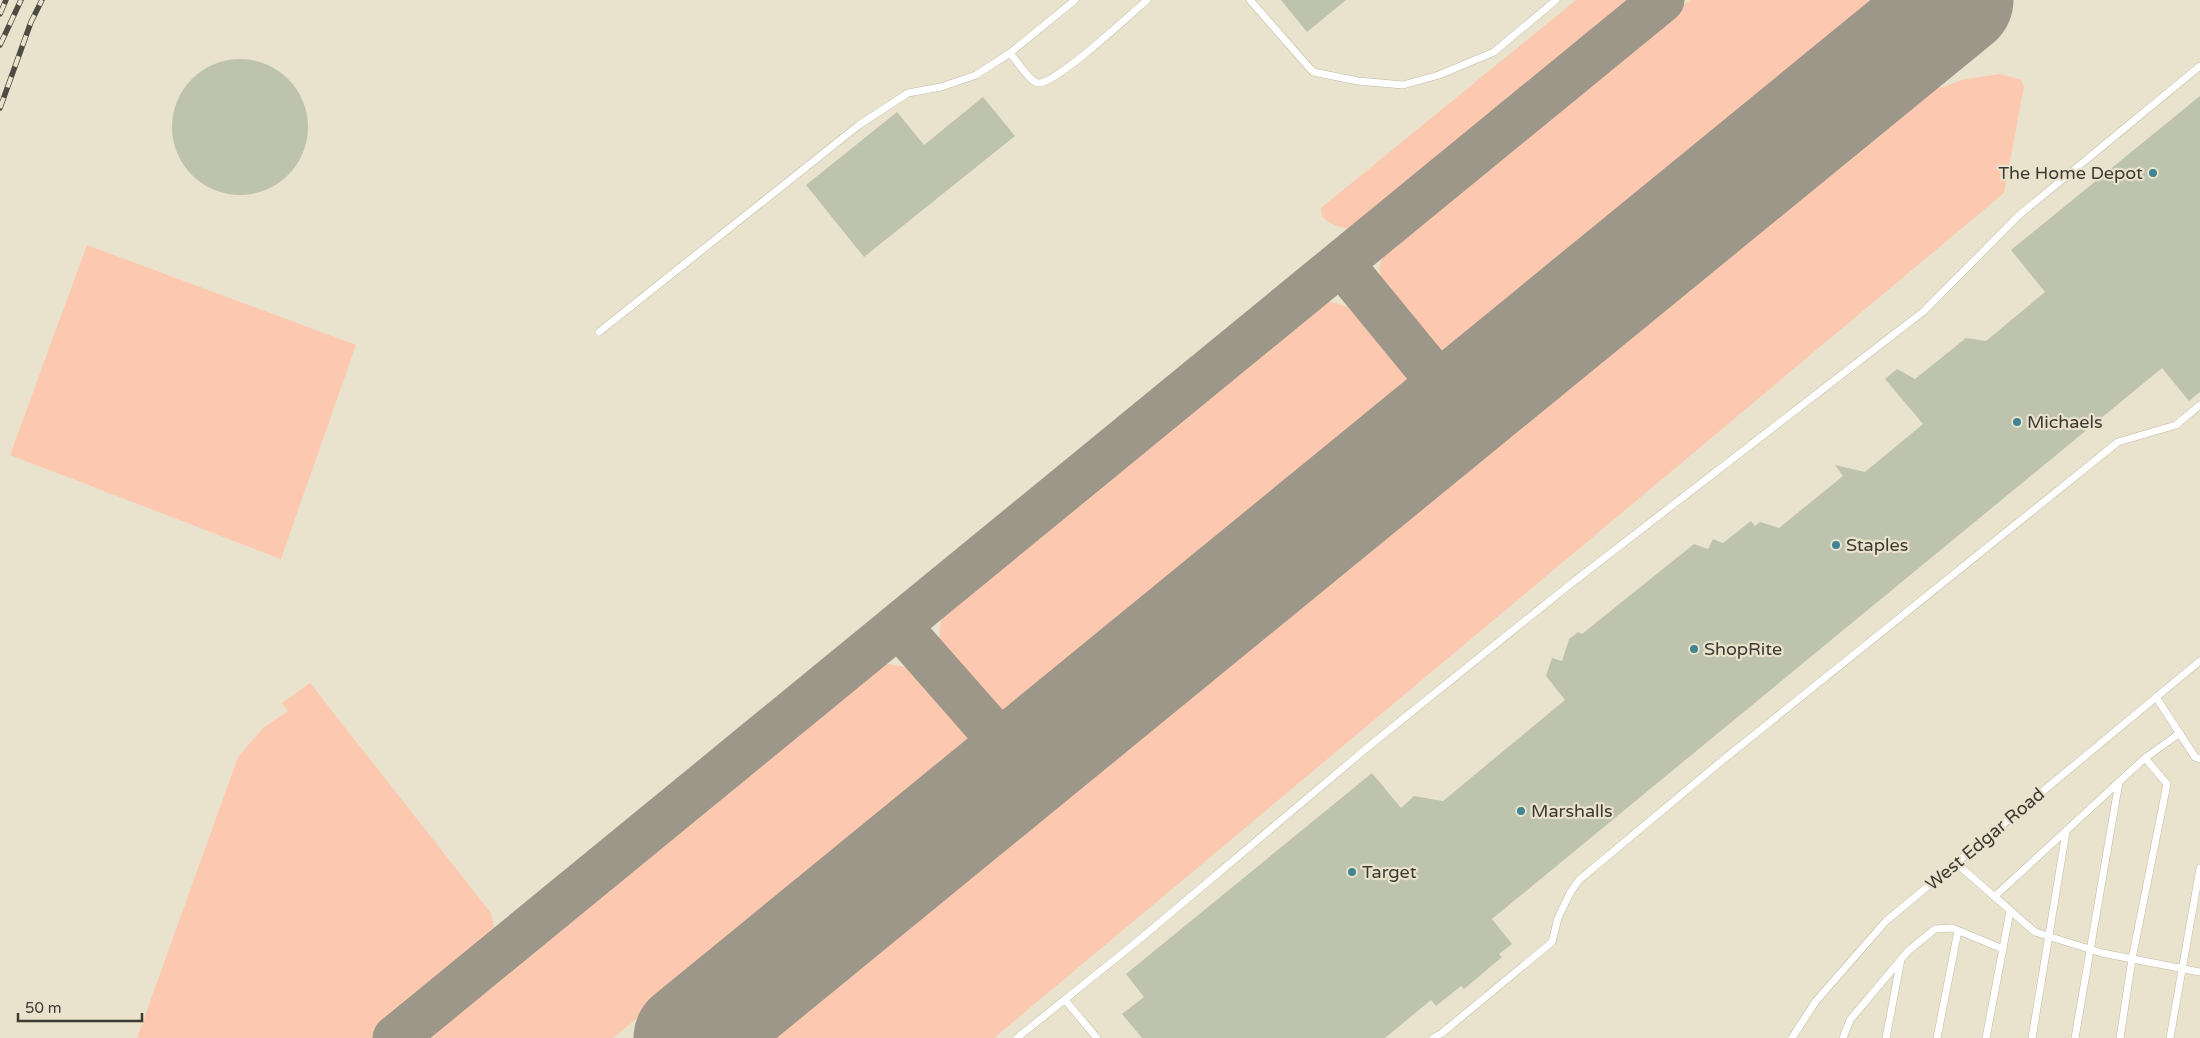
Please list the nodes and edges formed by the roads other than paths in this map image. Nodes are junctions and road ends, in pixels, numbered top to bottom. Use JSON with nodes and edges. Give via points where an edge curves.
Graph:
{"nodes":[{"id":1,"x":1075,"y":0,"type":"edge"},
{"id":2,"x":1147,"y":0,"type":"edge"},
{"id":3,"x":1250,"y":0,"type":"edge"},
{"id":4,"x":1556,"y":0,"type":"edge"},
{"id":5,"x":1010,"y":53,"type":"junction"},
{"id":6,"x":2200,"y":66,"type":"edge"},
{"id":7,"x":600,"y":332,"type":"dead end"},
{"id":8,"x":2200,"y":405,"type":"edge"},
{"id":9,"x":2200,"y":661,"type":"edge"},
{"id":10,"x":2156,"y":698,"type":"junction"},
{"id":11,"x":2180,"y":733,"type":"junction"},
{"id":12,"x":2145,"y":758,"type":"junction"},
{"id":13,"x":2200,"y":759,"type":"edge"},
{"id":14,"x":2120,"y":782,"type":"junction"},
{"id":15,"x":2066,"y":831,"type":"junction"},
{"id":16,"x":1956,"y":863,"type":"junction"},
{"id":17,"x":2200,"y":868,"type":"edge"},
{"id":18,"x":1994,"y":896,"type":"junction"},
{"id":19,"x":2010,"y":911,"type":"junction"},
{"id":20,"x":1958,"y":931,"type":"junction"},
{"id":21,"x":2050,"y":937,"type":"junction"},
{"id":22,"x":2003,"y":949,"type":"junction"},
{"id":23,"x":2090,"y":950,"type":"junction"},
{"id":24,"x":1901,"y":959,"type":"junction"},
{"id":25,"x":2132,"y":959,"type":"junction"},
{"id":26,"x":2182,"y":969,"type":"junction"},
{"id":27,"x":2200,"y":972,"type":"edge"},
{"id":28,"x":1065,"y":1000,"type":"junction"},
{"id":29,"x":1018,"y":1038,"type":"edge"},
{"id":30,"x":1097,"y":1038,"type":"edge"},
{"id":31,"x":1433,"y":1038,"type":"edge"},
{"id":32,"x":1792,"y":1038,"type":"edge"},
{"id":33,"x":1843,"y":1038,"type":"edge"},
{"id":34,"x":1886,"y":1038,"type":"edge"},
{"id":35,"x":1937,"y":1038,"type":"edge"},
{"id":36,"x":1986,"y":1038,"type":"edge"},
{"id":37,"x":2032,"y":1038,"type":"edge"},
{"id":38,"x":2075,"y":1038,"type":"edge"},
{"id":39,"x":2120,"y":1038,"type":"edge"},
{"id":40,"x":2170,"y":1038,"type":"edge"}],
"edges":[{"from":1,"to":5,"type":"lane"},
{"from":2,"to":5,"type":"lane","via":[[1047,82],[1031,80]]},
{"from":3,"to":4,"type":"lane","via":[[1313,72],[1358,81],[1403,84],[1439,75],[1494,52]]},
{"from":5,"to":7,"type":"lane","via":[[976,74],[941,87],[908,93],[859,124]]},
{"from":6,"to":28,"type":"lane","via":[[2018,216],[1924,311],[1568,586],[1368,747]]},
{"from":8,"to":31,"type":"lane","via":[[2176,425],[2118,442],[1724,759],[1579,880],[1558,918],[1552,942]]},
{"from":9,"to":10,"type":"lane","name":"West Edgar Road"},
{"from":10,"to":11,"type":"lane"},
{"from":10,"to":16,"type":"lane","name":"West Edgar Road"},
{"from":11,"to":12,"type":"lane"},
{"from":11,"to":13,"type":"lane"},
{"from":12,"to":14,"type":"lane"},
{"from":12,"to":25,"type":"lane","via":[[2167,784]]},
{"from":14,"to":15,"type":"lane"},
{"from":14,"to":23,"type":"lane"},
{"from":15,"to":18,"type":"lane"},
{"from":15,"to":21,"type":"lane"},
{"from":16,"to":18,"type":"lane"},
{"from":16,"to":32,"type":"lane","name":"West Edgar Road","via":[[1886,922],[1816,1001]]},
{"from":17,"to":26,"type":"lane"},
{"from":18,"to":19,"type":"lane"},
{"from":19,"to":21,"type":"lane","via":[[2035,932]]},
{"from":19,"to":22,"type":"lane"},
{"from":20,"to":22,"type":"lane"},
{"from":20,"to":24,"type":"lane","via":[[1935,929]]},
{"from":20,"to":35,"type":"lane"},
{"from":21,"to":23,"type":"lane"},
{"from":21,"to":37,"type":"lane"},
{"from":22,"to":36,"type":"lane"},
{"from":23,"to":25,"type":"lane"},
{"from":23,"to":38,"type":"lane"},
{"from":24,"to":33,"type":"lane","via":[[1850,1020]]},
{"from":24,"to":34,"type":"lane"},
{"from":25,"to":26,"type":"lane"},
{"from":25,"to":39,"type":"lane"},
{"from":26,"to":27,"type":"lane"},
{"from":26,"to":40,"type":"lane"},
{"from":28,"to":29,"type":"lane"},
{"from":28,"to":30,"type":"lane"}]}
